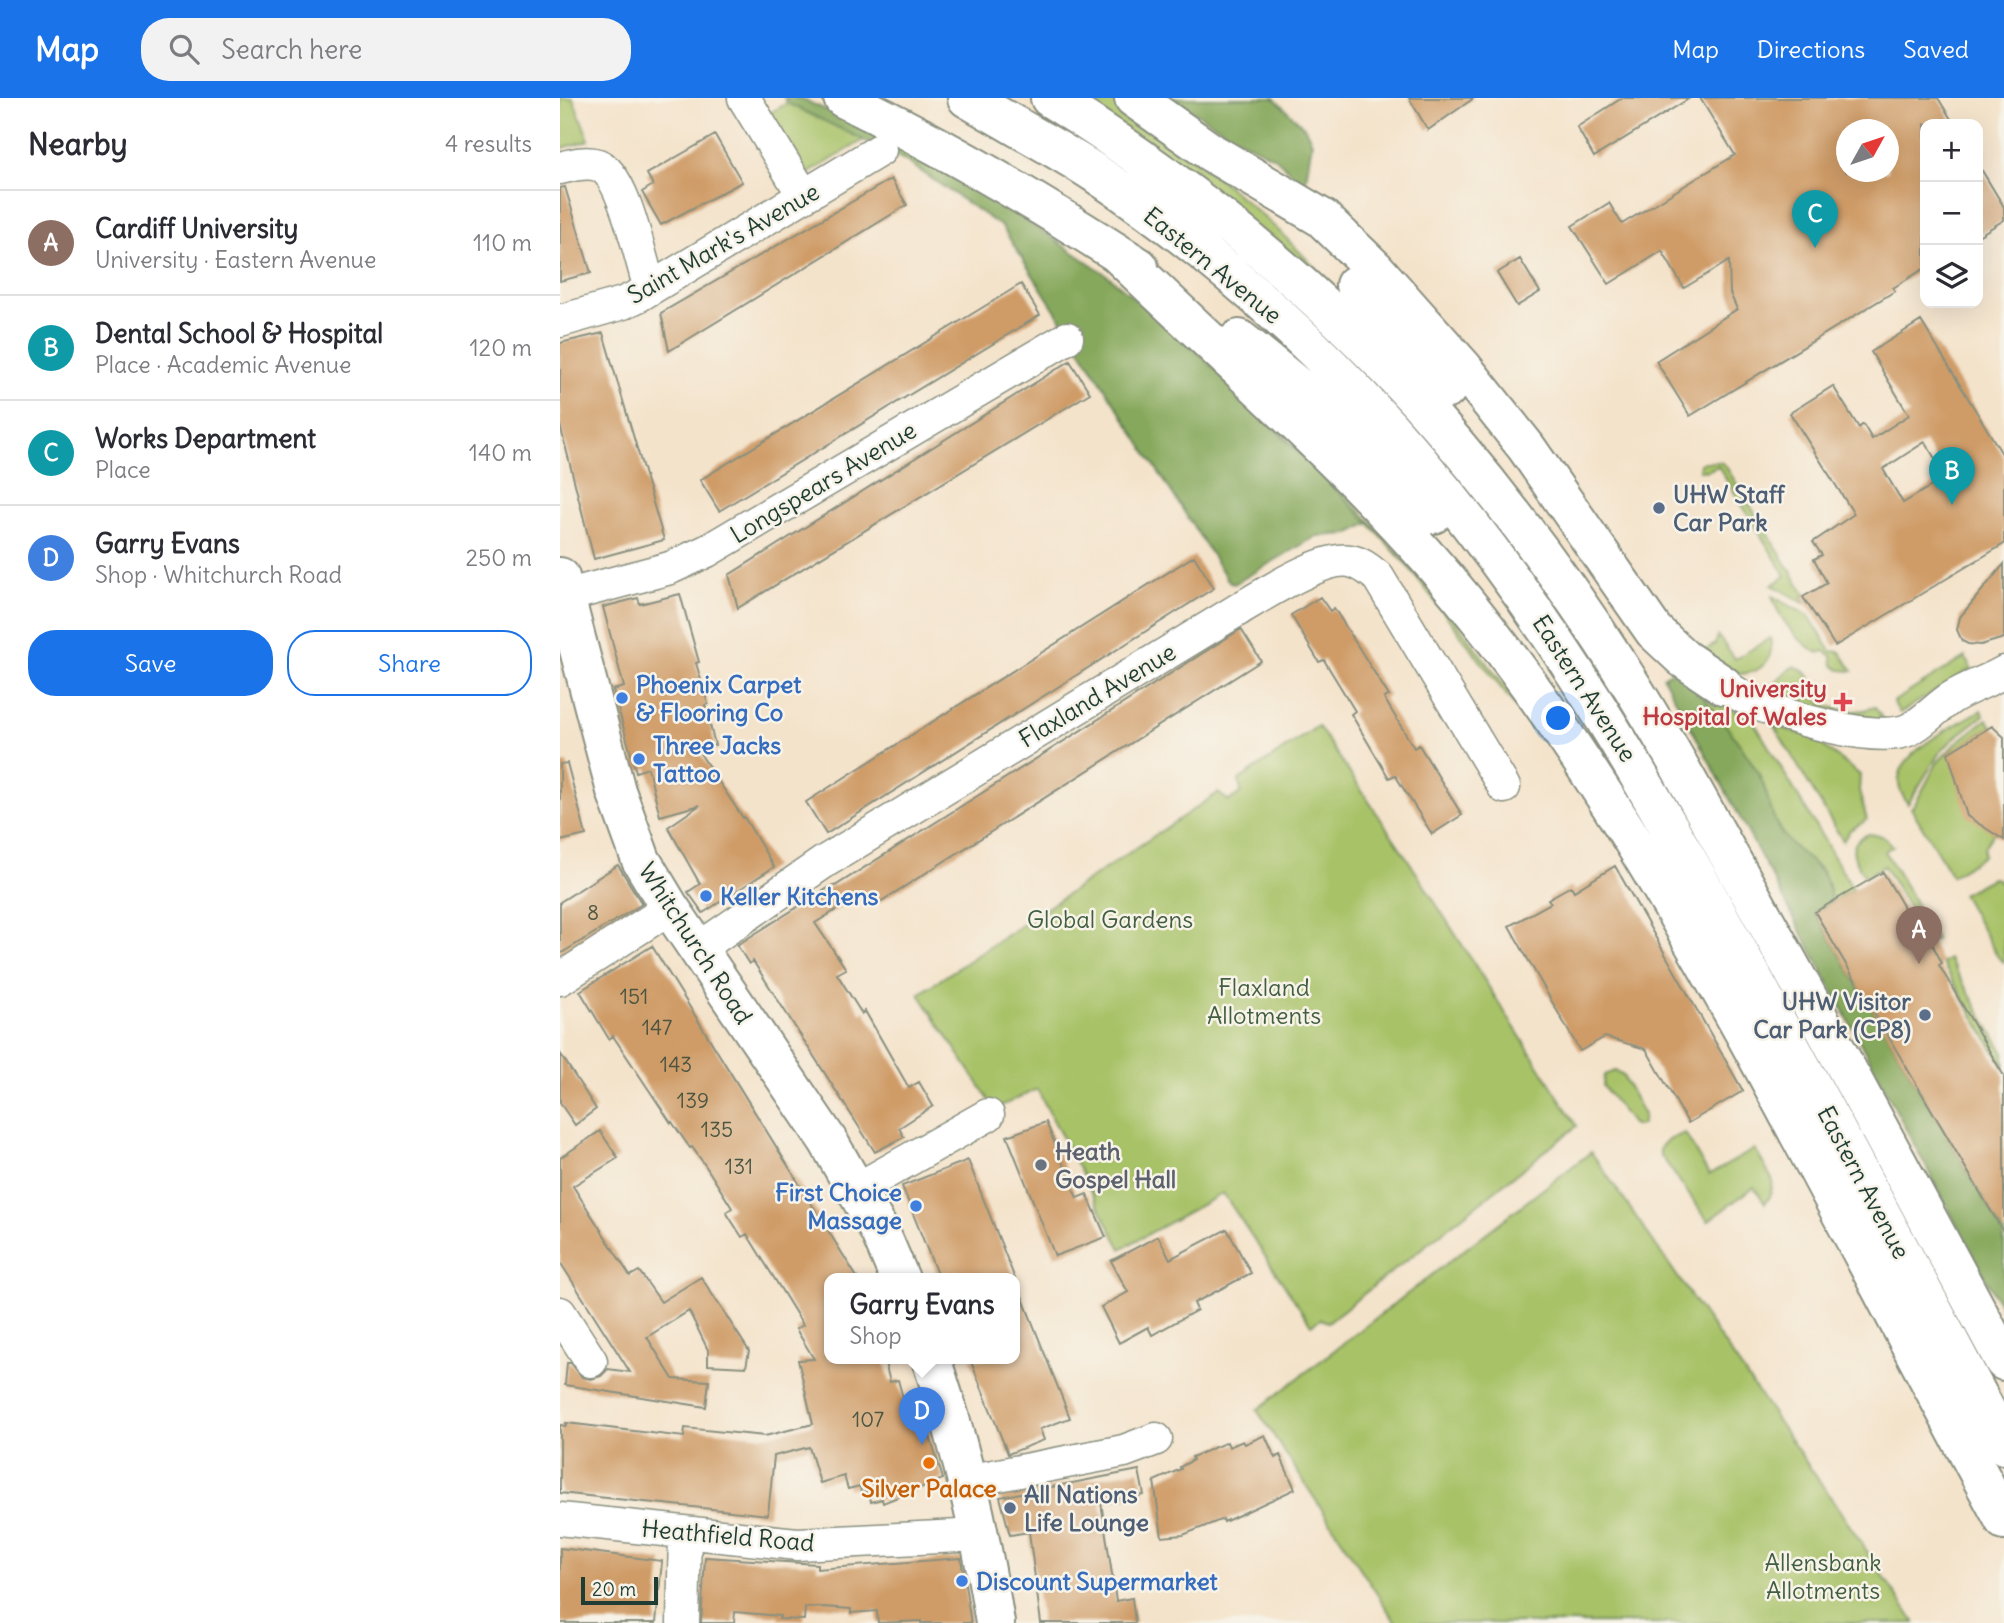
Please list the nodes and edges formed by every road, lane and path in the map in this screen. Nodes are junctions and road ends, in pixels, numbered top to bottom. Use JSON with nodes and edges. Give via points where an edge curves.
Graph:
{"nodes":[{"id":1,"x":744,"y":98,"type":"edge"},
{"id":2,"x":843,"y":98,"type":"edge"},
{"id":3,"x":967,"y":98,"type":"edge"},
{"id":4,"x":1050,"y":98,"type":"edge"},
{"id":5,"x":1134,"y":98,"type":"edge"},
{"id":6,"x":880,"y":150,"type":"dead end"},
{"id":7,"x":1212,"y":153,"type":"junction"},
{"id":8,"x":560,"y":168,"type":"edge"},
{"id":9,"x":804,"y":196,"type":"junction"},
{"id":10,"x":1117,"y":253,"type":"junction"},
{"id":11,"x":650,"y":288,"type":"junction"},
{"id":12,"x":560,"y":321,"type":"edge"},
{"id":13,"x":1068,"y":338,"type":"dead end"},
{"id":14,"x":563,"y":587,"type":"edge"},
{"id":15,"x":2004,"y":672,"type":"edge"},
{"id":16,"x":1723,"y":685,"type":"joint"},
{"id":17,"x":1683,"y":772,"type":"junction"},
{"id":18,"x":1504,"y":787,"type":"dead end"},
{"id":19,"x":1650,"y":791,"type":"junction"},
{"id":20,"x":670,"y":908,"type":"junction"},
{"id":21,"x":698,"y":949,"type":"junction"},
{"id":22,"x":560,"y":979,"type":"edge"},
{"id":23,"x":988,"y":1115,"type":"dead end"},
{"id":24,"x":857,"y":1189,"type":"junction"},
{"id":25,"x":897,"y":1273,"type":"edge"},
{"id":26,"x":560,"y":1313,"type":"edge"},
{"id":27,"x":591,"y":1361,"type":"dead end"},
{"id":28,"x":2004,"y":1361,"type":"edge"},
{"id":29,"x":932,"y":1364,"type":"edge"},
{"id":30,"x":1156,"y":1439,"type":"dead end"},
{"id":31,"x":2004,"y":1445,"type":"edge"},
{"id":32,"x":967,"y":1481,"type":"junction"},
{"id":33,"x":560,"y":1519,"type":"edge"},
{"id":34,"x":2004,"y":1520,"type":"edge"},
{"id":35,"x":685,"y":1532,"type":"junction"},
{"id":36,"x":980,"y":1535,"type":"junction"},
{"id":37,"x":683,"y":1623,"type":"edge"},
{"id":38,"x":996,"y":1623,"type":"edge"}],
"edges":[{"from":1,"to":9,"type":"street"},
{"from":2,"to":10,"type":"main road","via":[[997,179]]},
{"from":3,"to":19,"type":"main road","name":"Eastern Avenue","via":[[1094,173],[1159,219],[1225,271],[1359,394],[1486,542],[1581,677]]},
{"from":4,"to":17,"type":"main road","name":"Eastern Avenue","via":[[1184,188],[1323,304],[1387,368],[1523,528],[1622,670]]},
{"from":5,"to":7,"type":"main road"},
{"from":6,"to":9,"type":"street","name":"Saint Mark's Avenue"},
{"from":7,"to":16,"type":"main road","via":[[1322,218],[1375,269],[1526,447],[1654,631],[1684,659]]},
{"from":7,"to":17,"type":"main road","via":[[1326,254],[1484,432],[1546,512]]},
{"from":8,"to":11,"type":"street","via":[[586,163],[609,172],[622,195]]},
{"from":9,"to":11,"type":"street","name":"Saint Mark's Avenue"},
{"from":10,"to":19,"type":"main road","via":[[1302,388],[1409,488],[1517,615]]},
{"from":10,"to":34,"type":"main road","via":[[1406,534],[1489,631],[1557,722],[1678,913]]},
{"from":11,"to":12,"type":"street","name":"Saint Mark's Avenue","via":[[623,303]]},
{"from":13,"to":14,"type":"street","name":"Longspears Avenue","via":[[707,551],[670,568]]},
{"from":14,"to":20,"type":"main road","name":"Whitchurch Road","via":[[629,832]]},
{"from":15,"to":16,"type":"street","via":[[1970,687],[1908,730],[1898,732],[1841,728],[1772,710]]},
{"from":17,"to":28,"type":"main road","name":"Eastern Avenue"},
{"from":18,"to":21,"type":"street","name":"Flaxland Avenue","via":[[1443,715],[1378,577],[1364,566],[1337,561],[1236,611],[824,862]]},
{"from":19,"to":31,"type":"main road","name":"Eastern Avenue"},
{"from":20,"to":21,"type":"main road","name":"Whitchurch Road"},
{"from":20,"to":22,"type":"street"},
{"from":21,"to":24,"type":"main road","name":"Whitchurch Road"},
{"from":23,"to":24,"type":"street"},
{"from":24,"to":25,"type":"main road","name":"Whitchurch Road"},
{"from":26,"to":27,"type":"street"},
{"from":29,"to":32,"type":"main road"},
{"from":30,"to":32,"type":"street","via":[[1124,1451]]},
{"from":32,"to":36,"type":"main road"},
{"from":33,"to":35,"type":"street","name":"Heathfield Road"},
{"from":35,"to":36,"type":"street","name":"Heathfield Road","via":[[797,1545]]},
{"from":35,"to":37,"type":"street"},
{"from":36,"to":38,"type":"main road"}]}
